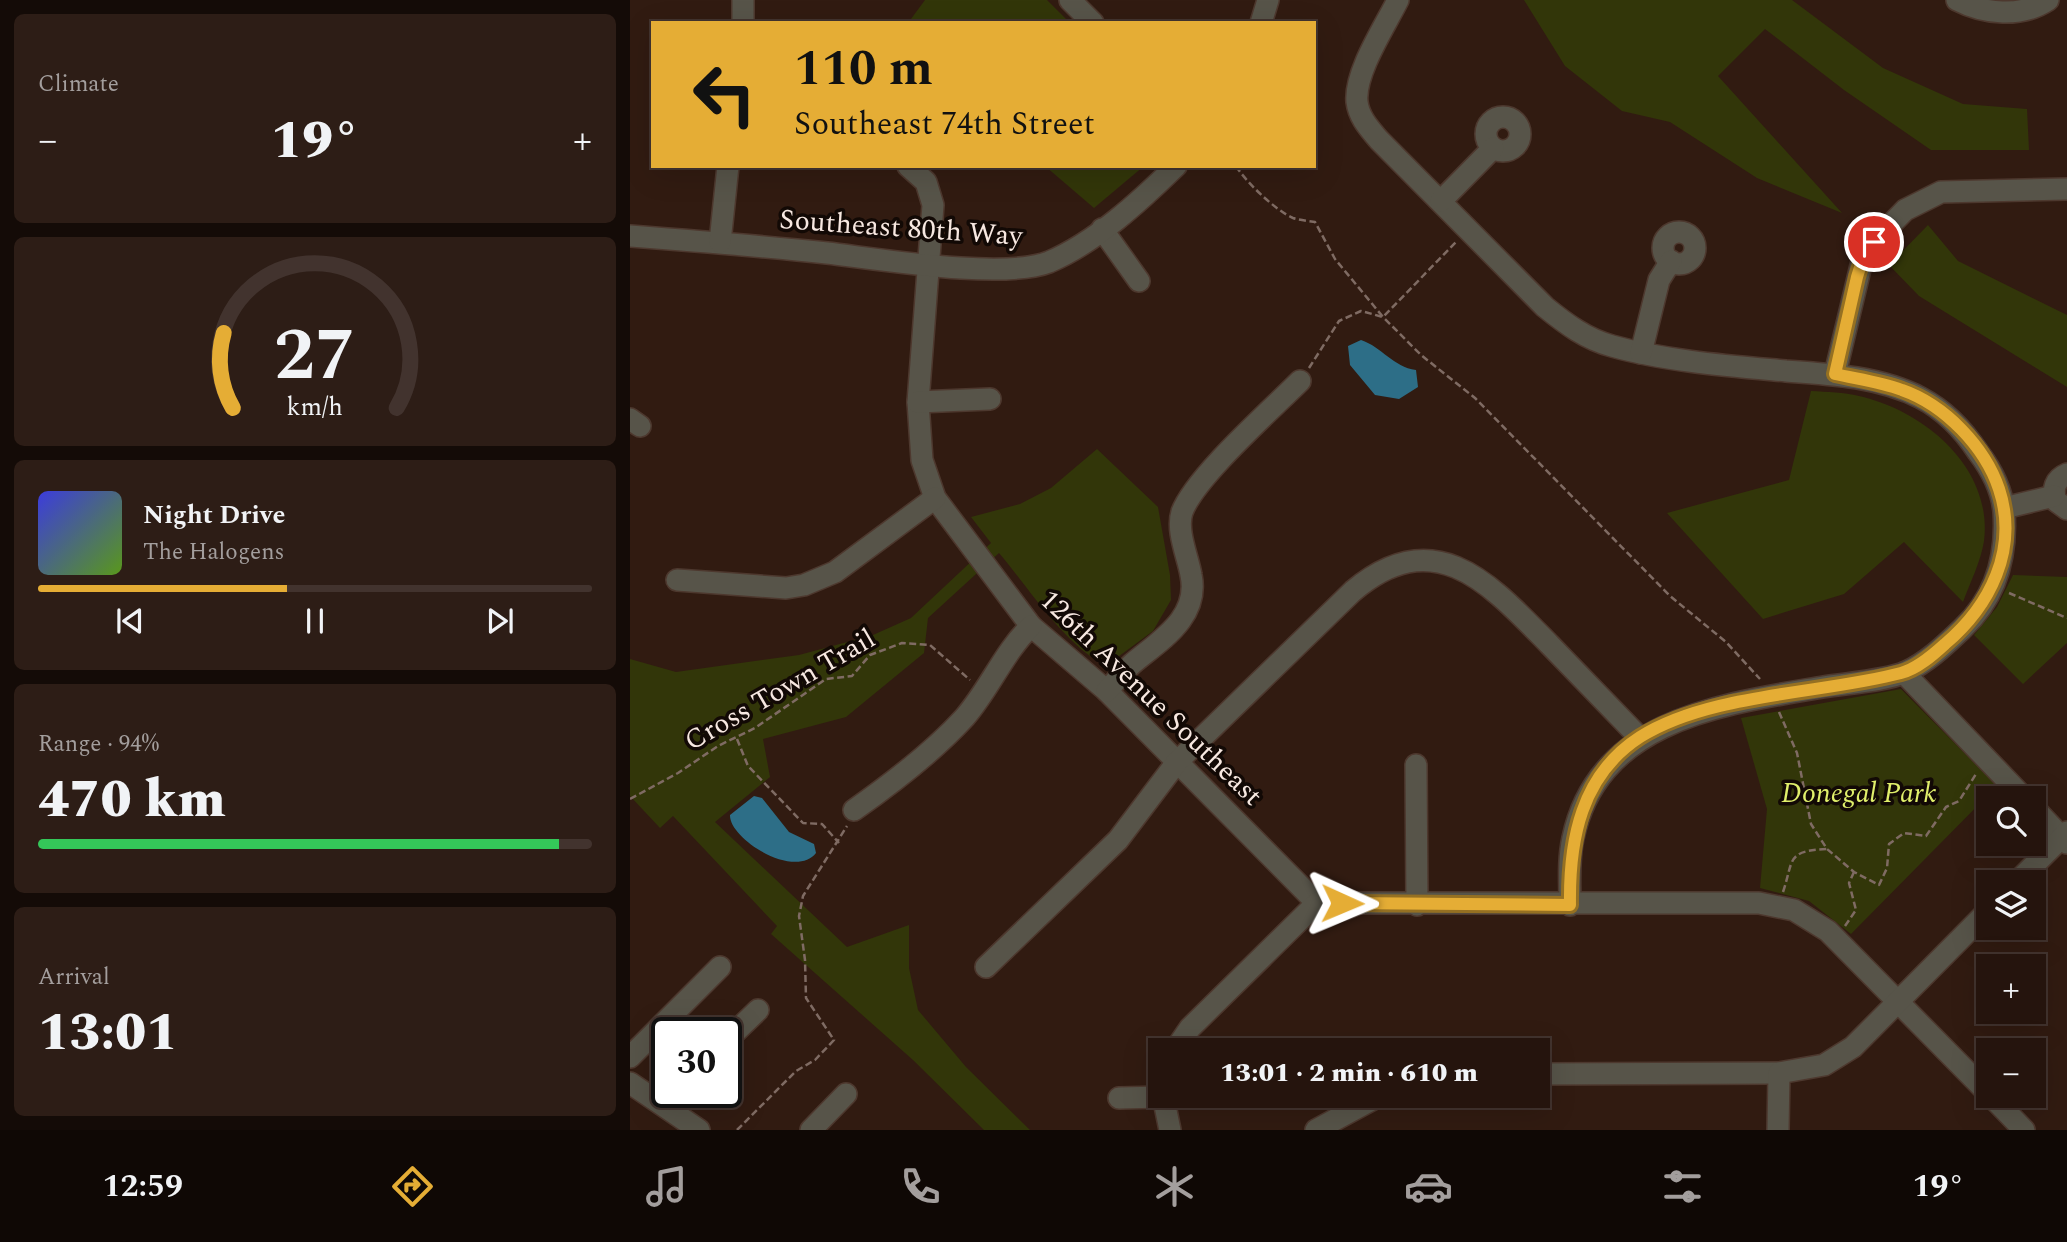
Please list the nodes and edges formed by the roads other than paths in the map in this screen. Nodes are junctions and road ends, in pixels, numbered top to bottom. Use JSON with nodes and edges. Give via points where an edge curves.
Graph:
{"nodes":[{"id":1,"x":743,"y":0,"type":"edge"},
{"id":2,"x":1070,"y":0,"type":"edge"},
{"id":3,"x":1268,"y":0,"type":"edge"},
{"id":4,"x":1398,"y":0,"type":"edge"},
{"id":5,"x":1957,"y":0,"type":"edge"},
{"id":6,"x":2048,"y":0,"type":"edge"},
{"id":7,"x":743,"y":21,"type":"edge"},
{"id":8,"x":1091,"y":21,"type":"edge"},
{"id":9,"x":1262,"y":21,"type":"edge"},
{"id":10,"x":1493,"y":148,"type":"dead end"},
{"id":11,"x":728,"y":168,"type":"edge"},
{"id":12,"x":910,"y":168,"type":"edge"},
{"id":13,"x":1175,"y":168,"type":"edge"},
{"id":14,"x":2067,"y":189,"type":"edge"},
{"id":15,"x":1441,"y":201,"type":"junction"},
{"id":16,"x":1102,"y":229,"type":"junction"},
{"id":17,"x":630,"y":236,"type":"edge"},
{"id":18,"x":720,"y":242,"type":"junction"},
{"id":19,"x":1671,"y":261,"type":"dead end"},
{"id":20,"x":929,"y":264,"type":"junction"},
{"id":21,"x":1139,"y":281,"type":"dead end"},
{"id":22,"x":1641,"y":353,"type":"junction"},
{"id":23,"x":1835,"y":374,"type":"junction"},
{"id":24,"x":1300,"y":381,"type":"road end"},
{"id":25,"x":990,"y":400,"type":"dead end"},
{"id":26,"x":918,"y":402,"type":"junction"},
{"id":27,"x":2067,"y":474,"type":"edge"},
{"id":28,"x":934,"y":498,"type":"junction"},
{"id":29,"x":2061,"y":502,"type":"edge"},
{"id":30,"x":2004,"y":508,"type":"junction"},
{"id":31,"x":677,"y":580,"type":"dead end"},
{"id":32,"x":1031,"y":626,"type":"junction"},
{"id":33,"x":1904,"y":673,"type":"junction"},
{"id":34,"x":1107,"y":691,"type":"junction"},
{"id":35,"x":1640,"y":738,"type":"junction"},
{"id":36,"x":1177,"y":762,"type":"junction"},
{"id":37,"x":1416,"y":765,"type":"dead end"},
{"id":38,"x":2013,"y":786,"type":"edge"},
{"id":39,"x":854,"y":810,"type":"road end"},
{"id":40,"x":2046,"y":819,"type":"edge"},
{"id":41,"x":2065,"y":837,"type":"edge"},
{"id":42,"x":2030,"y":870,"type":"edge"},
{"id":43,"x":1317,"y":903,"type":"junction"},
{"id":44,"x":1417,"y":905,"type":"junction"},
{"id":45,"x":1570,"y":905,"type":"junction"},
{"id":46,"x":1976,"y":924,"type":"edge"},
{"id":47,"x":720,"y":967,"type":"dead end"},
{"id":48,"x":986,"y":967,"type":"dead end"},
{"id":49,"x":1901,"y":1002,"type":"junction"},
{"id":50,"x":758,"y":1010,"type":"dead end"},
{"id":51,"x":742,"y":1026,"type":"edge"},
{"id":52,"x":1183,"y":1038,"type":"edge"},
{"id":53,"x":630,"y":1057,"type":"edge"},
{"id":54,"x":1779,"y":1073,"type":"junction"},
{"id":55,"x":1550,"y":1074,"type":"edge"},
{"id":56,"x":1976,"y":1080,"type":"edge"},
{"id":57,"x":630,"y":1083,"type":"edge"},
{"id":58,"x":651,"y":1092,"type":"edge"},
{"id":59,"x":846,"y":1094,"type":"dead end"},
{"id":60,"x":1148,"y":1097,"type":"edge"},
{"id":61,"x":1119,"y":1098,"type":"dead end"},
{"id":62,"x":678,"y":1108,"type":"edge"},
{"id":63,"x":1165,"y":1108,"type":"edge"},
{"id":64,"x":1362,"y":1108,"type":"edge"},
{"id":65,"x":2003,"y":1108,"type":"edge"},
{"id":66,"x":1340,"y":1124,"type":"edge"},
{"id":67,"x":699,"y":1130,"type":"edge"},
{"id":68,"x":811,"y":1130,"type":"edge"},
{"id":69,"x":1170,"y":1130,"type":"edge"},
{"id":70,"x":1317,"y":1130,"type":"edge"},
{"id":71,"x":1778,"y":1130,"type":"edge"},
{"id":72,"x":2024,"y":1130,"type":"edge"}],
"edges":[{"from":1,"to":7,"type":"street"},
{"from":2,"to":8,"type":"street"},
{"from":3,"to":9,"type":"street"},
{"from":4,"to":15,"type":"street","via":[[1360,78],[1357,101],[1379,141]]},
{"from":5,"to":6,"type":"street","via":[[1982,10],[2012,12]]},
{"from":10,"to":15,"type":"street"},
{"from":11,"to":18,"type":"street"},
{"from":12,"to":20,"type":"street","name":"126th Avenue Southeast","via":[[931,191]]},
{"from":13,"to":16,"type":"street","name":"Southeast 80th Way"},
{"from":14,"to":23,"type":"street","via":[[1941,192],[1905,210],[1862,261]]},
{"from":15,"to":22,"type":"street","via":[[1566,324],[1590,338]]},
{"from":16,"to":20,"type":"street","name":"Southeast 80th Way","via":[[1049,262],[1030,267],[1008,270]]},
{"from":16,"to":21,"type":"street"},
{"from":17,"to":18,"type":"street","name":"Southeast 80th Way"},
{"from":18,"to":20,"type":"street","name":"Southeast 80th Way"},
{"from":19,"to":22,"type":"street","via":[[1659,280]]},
{"from":20,"to":26,"type":"street","name":"126th Avenue Southeast"},
{"from":22,"to":23,"type":"street"},
{"from":23,"to":30,"type":"street","via":[[1902,389],[1941,412],[1986,462]]},
{"from":24,"to":34,"type":"street","via":[[1198,485],[1181,514],[1192,579],[1188,608],[1177,626]]},
{"from":25,"to":26,"type":"street"},
{"from":26,"to":28,"type":"street","name":"126th Avenue Southeast","via":[[918,436]]},
{"from":27,"to":29,"type":"street","via":[[2056,483]]},
{"from":28,"to":31,"type":"street","via":[[835,572],[804,585],[786,588]]},
{"from":28,"to":32,"type":"street","name":"126th Avenue Southeast"},
{"from":29,"to":30,"type":"street"},
{"from":30,"to":33,"type":"street","via":[[2001,564],[1984,604],[1932,656]]},
{"from":32,"to":34,"type":"street","name":"126th Avenue Southeast"},
{"from":32,"to":39,"type":"street","via":[[1017,639],[965,716],[887,787]]},
{"from":33,"to":35,"type":"street","via":[[1694,713]]},
{"from":33,"to":38,"type":"street"},
{"from":34,"to":36,"type":"street","name":"126th Avenue Southeast"},
{"from":35,"to":36,"type":"street","via":[[1490,586],[1459,566],[1427,560],[1404,562],[1367,579]]},
{"from":35,"to":45,"type":"street","via":[[1617,757],[1582,810],[1570,860]]},
{"from":36,"to":43,"type":"street","name":"126th Avenue Southeast"},
{"from":36,"to":48,"type":"street","via":[[1124,834]]},
{"from":37,"to":44,"type":"street"},
{"from":40,"to":41,"type":"street"},
{"from":41,"to":42,"type":"street"},
{"from":43,"to":44,"type":"street"},
{"from":43,"to":52,"type":"street"},
{"from":44,"to":45,"type":"street"},
{"from":45,"to":49,"type":"street","via":[[1779,906],[1812,919]]},
{"from":46,"to":49,"type":"street"},
{"from":47,"to":53,"type":"street"},
{"from":49,"to":54,"type":"street","via":[[1840,1056],[1804,1070]]},
{"from":49,"to":56,"type":"street"},
{"from":50,"to":51,"type":"street"},
{"from":54,"to":55,"type":"street"},
{"from":54,"to":71,"type":"street"},
{"from":57,"to":58,"type":"street"},
{"from":59,"to":68,"type":"street"},
{"from":60,"to":61,"type":"street"},
{"from":62,"to":67,"type":"street"},
{"from":63,"to":69,"type":"street"},
{"from":64,"to":66,"type":"street"},
{"from":65,"to":72,"type":"street"},
{"from":66,"to":70,"type":"street"}]}
